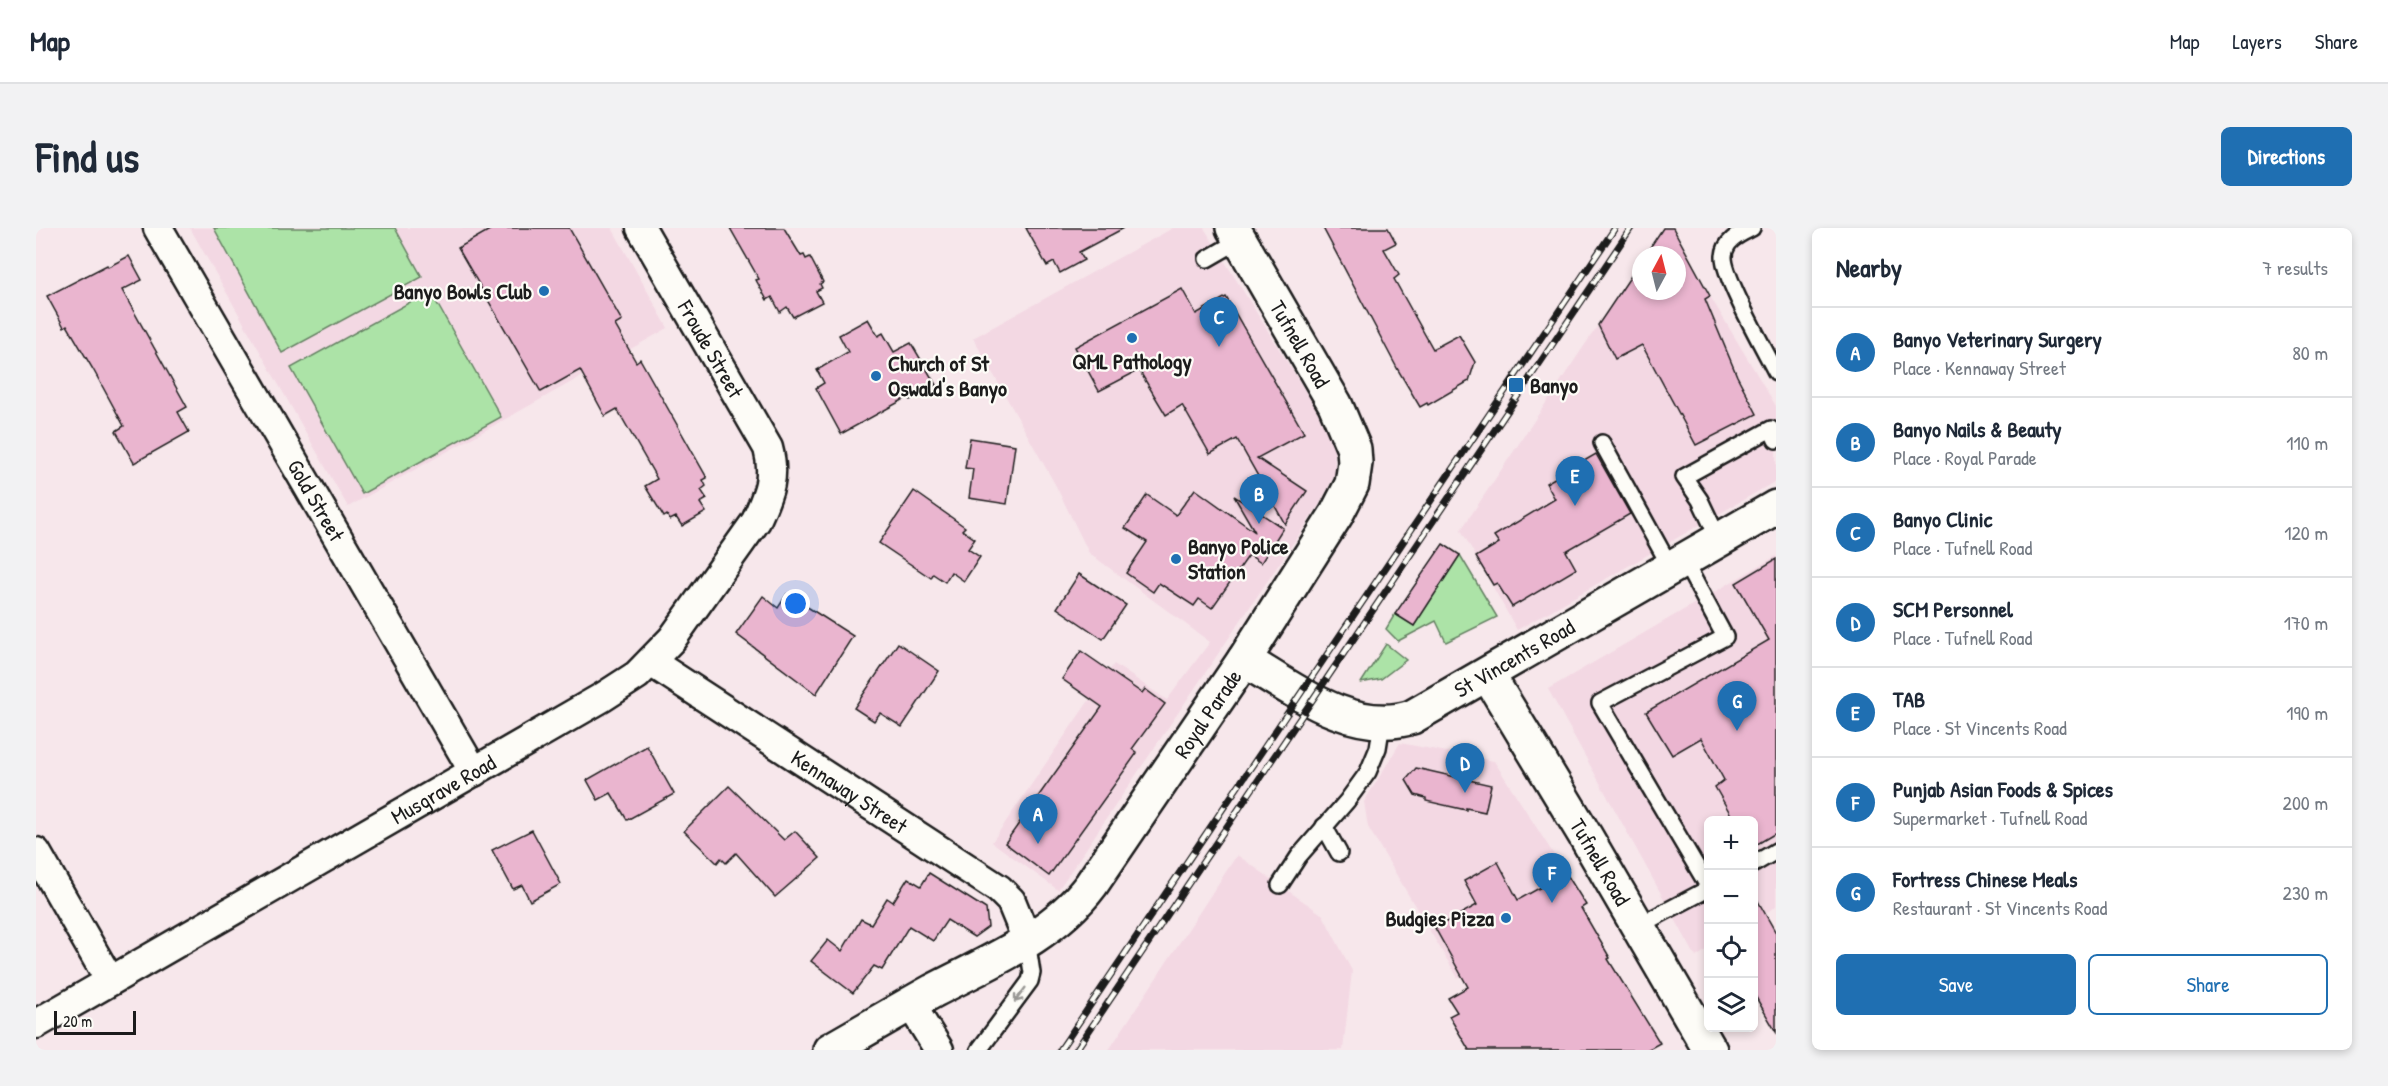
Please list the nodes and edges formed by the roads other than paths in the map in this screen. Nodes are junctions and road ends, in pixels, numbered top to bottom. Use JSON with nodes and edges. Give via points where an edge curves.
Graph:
{"nodes":[{"id":1,"x":158,"y":228,"type":"edge"},
{"id":2,"x":641,"y":228,"type":"edge"},
{"id":3,"x":1752,"y":228,"type":"edge"},
{"id":4,"x":1237,"y":234,"type":"edge"},
{"id":5,"x":1207,"y":259,"type":"dead end"},
{"id":6,"x":1776,"y":372,"type":"edge"},
{"id":7,"x":1776,"y":440,"type":"edge"},
{"id":8,"x":1602,"y":443,"type":"dead end"},
{"id":9,"x":1355,"y":463,"type":"joint"},
{"id":10,"x":773,"y":474,"type":"joint"},
{"id":11,"x":1776,"y":507,"type":"edge"},
{"id":12,"x":1719,"y":540,"type":"junction"},
{"id":13,"x":1677,"y":565,"type":"junction"},
{"id":14,"x":1244,"y":660,"type":"junction"},
{"id":15,"x":651,"y":662,"type":"junction"},
{"id":16,"x":1488,"y":675,"type":"junction"},
{"id":17,"x":1382,"y":723,"type":"junction"},
{"id":18,"x":474,"y":772,"type":"junction"},
{"id":19,"x":1324,"y":826,"type":"junction"},
{"id":20,"x":1776,"y":851,"type":"edge"},
{"id":21,"x":36,"y":852,"type":"edge"},
{"id":22,"x":1339,"y":853,"type":"dead end"},
{"id":23,"x":1758,"y":862,"type":"edge"},
{"id":24,"x":1704,"y":880,"type":"edge"},
{"id":25,"x":1280,"y":885,"type":"dead end"},
{"id":26,"x":1704,"y":889,"type":"edge"},
{"id":27,"x":1638,"y":926,"type":"junction"},
{"id":28,"x":1027,"y":940,"type":"junction"},
{"id":29,"x":110,"y":981,"type":"junction"},
{"id":30,"x":910,"y":1004,"type":"junction"},
{"id":31,"x":36,"y":1024,"type":"edge"},
{"id":32,"x":830,"y":1050,"type":"edge"},
{"id":33,"x":939,"y":1050,"type":"edge"},
{"id":34,"x":979,"y":1050,"type":"edge"},
{"id":35,"x":1710,"y":1050,"type":"edge"}],
"edges":[{"from":1,"to":18,"type":"street","name":"Gold Street"},
{"from":2,"to":10,"type":"street","name":"Froude Street","via":[[768,448]]},
{"from":3,"to":6,"type":"lane","via":[[1731,239],[1724,256],[1730,280]]},
{"from":4,"to":5,"type":"lane"},
{"from":4,"to":9,"type":"main road","name":"Tufnell Road","via":[[1335,404],[1354,448]]},
{"from":7,"to":12,"type":"lane","via":[[1771,429],[1684,477]]},
{"from":8,"to":13,"type":"lane"},
{"from":9,"to":14,"type":"main road","name":"Royal Parade","via":[[1352,484],[1336,514]]},
{"from":10,"to":15,"type":"street","name":"Musgrave Road","via":[[756,521],[693,611]]},
{"from":11,"to":12,"type":"main road","name":"St Vincents Road"},
{"from":12,"to":13,"type":"main road","name":"St Vincents Road"},
{"from":13,"to":16,"type":"main road","name":"St Vincents Road"},
{"from":13,"to":24,"type":"lane","via":[[1725,637],[1600,703]]},
{"from":14,"to":17,"type":"main road","name":"St Vincents Road","via":[[1346,716]]},
{"from":14,"to":28,"type":"main road","name":"Royal Parade","via":[[1083,897],[1060,919]]},
{"from":15,"to":18,"type":"street","name":"Musgrave Road","via":[[637,675]]},
{"from":15,"to":28,"type":"street","name":"Kennaway Street","via":[[999,889],[1011,901]]},
{"from":16,"to":17,"type":"main road","name":"St Vincents Road","via":[[1412,717]]},
{"from":16,"to":27,"type":"main road","name":"Tufnell Road"},
{"from":17,"to":19,"type":"lane","via":[[1378,748],[1368,772]]},
{"from":18,"to":29,"type":"street","name":"Musgrave Road"},
{"from":19,"to":22,"type":"lane"},
{"from":19,"to":25,"type":"lane"},
{"from":20,"to":23,"type":"lane"},
{"from":21,"to":29,"type":"street"},
{"from":26,"to":27,"type":"lane"},
{"from":27,"to":35,"type":"main road","name":"Tufnell Road"},
{"from":28,"to":30,"type":"main road","name":"Royal Parade"},
{"from":28,"to":34,"type":"lane","one_way":true,"via":[[1030,981]]},
{"from":29,"to":31,"type":"street","name":"Musgrave Road"},
{"from":30,"to":32,"type":"main road"},
{"from":30,"to":33,"type":"street"}]}
